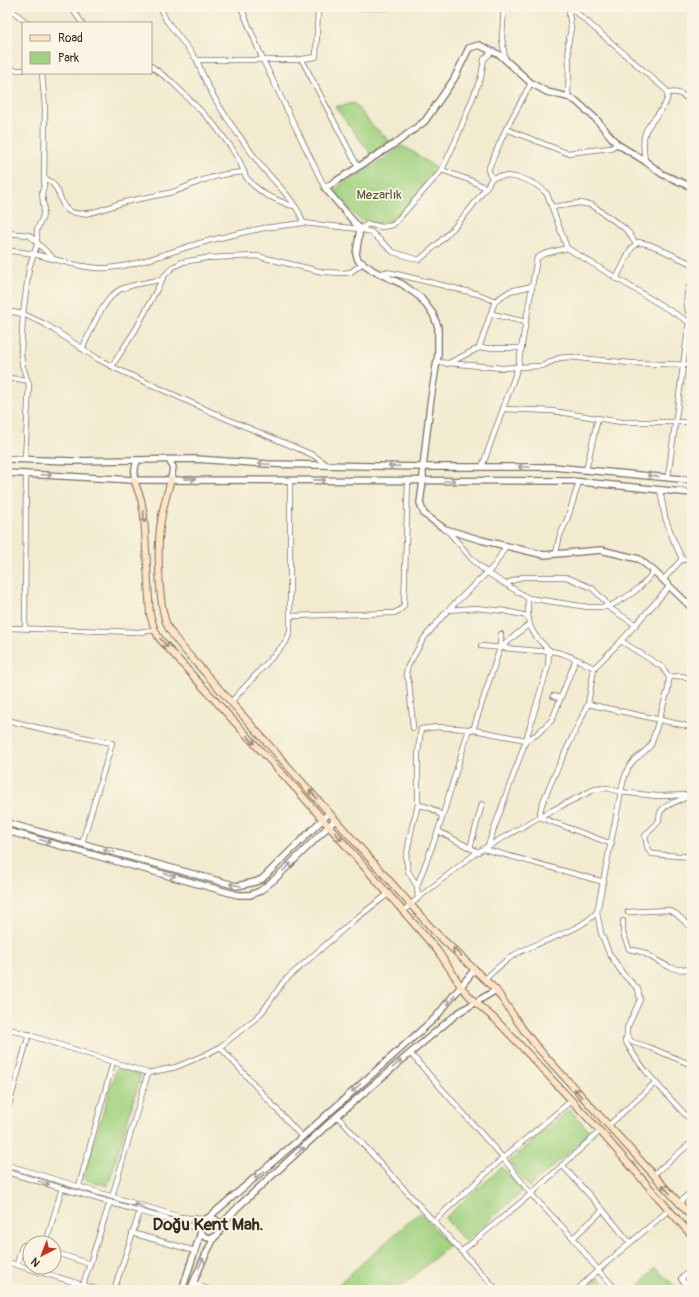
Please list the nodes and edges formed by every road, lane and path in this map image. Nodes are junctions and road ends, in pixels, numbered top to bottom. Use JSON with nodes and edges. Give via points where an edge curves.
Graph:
{"nodes":[{"id":1,"x":8,"y":7,"type":"edge"},
{"id":2,"x":71,"y":7,"type":"edge"},
{"id":3,"x":160,"y":7,"type":"edge"},
{"id":4,"x":241,"y":7,"type":"edge"},
{"id":5,"x":318,"y":7,"type":"edge"},
{"id":6,"x":350,"y":7,"type":"edge"},
{"id":7,"x":391,"y":7,"type":"edge"},
{"id":8,"x":504,"y":7,"type":"edge"},
{"id":9,"x":570,"y":8,"type":"edge"},
{"id":10,"x":26,"y":22,"type":"edge"},
{"id":11,"x":81,"y":22,"type":"edge"},
{"id":12,"x":492,"y":52,"type":"junction"},
{"id":13,"x":505,"y":59,"type":"junction"},
{"id":14,"x":197,"y":60,"type":"junction"},
{"id":15,"x":263,"y":60,"type":"junction"},
{"id":16,"x":302,"y":60,"type":"junction"},
{"id":17,"x":152,"y":67,"type":"edge"},
{"id":18,"x":7,"y":70,"type":"edge"},
{"id":19,"x":22,"y":70,"type":"edge"},
{"id":20,"x":42,"y":74,"type":"edge"},
{"id":21,"x":530,"y":83,"type":"junction"},
{"id":22,"x":668,"y":93,"type":"junction"},
{"id":23,"x":568,"y":97,"type":"junction"},
{"id":24,"x":692,"y":102,"type":"edge"},
{"id":25,"x":506,"y":129,"type":"junction"},
{"id":26,"x":617,"y":144,"type":"junction"},
{"id":27,"x":645,"y":161,"type":"junction"},
{"id":28,"x":358,"y":167,"type":"junction"},
{"id":29,"x":442,"y":170,"type":"junction"},
{"id":30,"x":244,"y":172,"type":"junction"},
{"id":31,"x":44,"y":178,"type":"junction"},
{"id":32,"x":492,"y":178,"type":"junction"},
{"id":33,"x":692,"y":187,"type":"edge"},
{"id":34,"x":325,"y":188,"type":"junction"},
{"id":35,"x":486,"y":188,"type":"junction"},
{"id":36,"x":295,"y":206,"type":"junction"},
{"id":37,"x":552,"y":207,"type":"junction"},
{"id":38,"x":303,"y":223,"type":"junction"},
{"id":39,"x":360,"y":229,"type":"junction"},
{"id":40,"x":7,"y":234,"type":"edge"},
{"id":41,"x":36,"y":242,"type":"junction"},
{"id":42,"x":636,"y":244,"type":"junction"},
{"id":43,"x":567,"y":248,"type":"junction"},
{"id":44,"x":7,"y":251,"type":"edge"},
{"id":45,"x":35,"y":254,"type":"junction"},
{"id":46,"x":55,"y":259,"type":"junction"},
{"id":47,"x":363,"y":263,"type":"junction"},
{"id":48,"x":692,"y":264,"type":"edge"},
{"id":49,"x":380,"y":274,"type":"junction"},
{"id":50,"x":616,"y":279,"type":"junction"},
{"id":51,"x":161,"y":281,"type":"junction"},
{"id":52,"x":692,"y":282,"type":"edge"},
{"id":53,"x":532,"y":286,"type":"junction"},
{"id":54,"x":495,"y":301,"type":"junction"},
{"id":55,"x":7,"y":311,"type":"edge"},
{"id":56,"x":23,"y":314,"type":"junction"},
{"id":57,"x":492,"y":314,"type":"junction"},
{"id":58,"x":526,"y":322,"type":"junction"},
{"id":59,"x":691,"y":322,"type":"edge"},
{"id":60,"x":479,"y":348,"type":"junction"},
{"id":61,"x":522,"y":348,"type":"junction"},
{"id":62,"x":82,"y":349,"type":"junction"},
{"id":63,"x":437,"y":362,"type":"junction"},
{"id":64,"x":447,"y":364,"type":"junction"},
{"id":65,"x":692,"y":365,"type":"edge"},
{"id":66,"x":112,"y":366,"type":"junction"},
{"id":67,"x":683,"y":366,"type":"junction"},
{"id":68,"x":518,"y":367,"type":"junction"},
{"id":69,"x":7,"y":378,"type":"edge"},
{"id":70,"x":27,"y":380,"type":"junction"},
{"id":71,"x":504,"y":409,"type":"junction"},
{"id":72,"x":598,"y":418,"type":"junction"},
{"id":73,"x":675,"y":422,"type":"junction"},
{"id":74,"x":692,"y":422,"type":"edge"},
{"id":75,"x":7,"y":459,"type":"edge"},
{"id":76,"x":25,"y":459,"type":"junction"},
{"id":77,"x":169,"y":460,"type":"junction"},
{"id":78,"x":137,"y":461,"type":"junction"},
{"id":79,"x":327,"y":465,"type":"junction"},
{"id":80,"x":423,"y":467,"type":"junction"},
{"id":81,"x":482,"y":467,"type":"junction"},
{"id":82,"x":586,"y":470,"type":"junction"},
{"id":83,"x":7,"y":473,"type":"edge"},
{"id":84,"x":26,"y":474,"type":"junction"},
{"id":85,"x":668,"y":477,"type":"junction"},
{"id":86,"x":134,"y":480,"type":"junction"},
{"id":87,"x":171,"y":480,"type":"junction"},
{"id":88,"x":290,"y":480,"type":"junction"},
{"id":89,"x":692,"y":480,"type":"edge"},
{"id":90,"x":408,"y":481,"type":"junction"},
{"id":91,"x":423,"y":481,"type":"junction"},
{"id":92,"x":579,"y":482,"type":"junction"},
{"id":93,"x":660,"y":490,"type":"junction"},
{"id":94,"x":692,"y":493,"type":"edge"},
{"id":95,"x":446,"y":529,"type":"junction"},
{"id":96,"x":506,"y":546,"type":"junction"},
{"id":97,"x":556,"y":554,"type":"junction"},
{"id":98,"x":682,"y":559,"type":"junction"},
{"id":99,"x":692,"y":561,"type":"edge"},
{"id":100,"x":654,"y":571,"type":"junction"},
{"id":101,"x":486,"y":572,"type":"junction"},
{"id":102,"x":663,"y":580,"type":"junction"},
{"id":103,"x":504,"y":584,"type":"junction"},
{"id":104,"x":670,"y":586,"type":"junction"},
{"id":105,"x":528,"y":598,"type":"junction"},
{"id":106,"x":608,"y":607,"type":"junction"},
{"id":107,"x":692,"y":608,"type":"edge"},
{"id":108,"x":448,"y":610,"type":"junction"},
{"id":109,"x":290,"y":616,"type":"junction"},
{"id":110,"x":527,"y":616,"type":"junction"},
{"id":111,"x":529,"y":624,"type":"junction"},
{"id":112,"x":636,"y":625,"type":"junction"},
{"id":113,"x":7,"y":628,"type":"edge"},
{"id":114,"x":25,"y":628,"type":"junction"},
{"id":115,"x":155,"y":630,"type":"junction"},
{"id":116,"x":501,"y":634,"type":"dead end"},
{"id":117,"x":621,"y":641,"type":"junction"},
{"id":118,"x":481,"y":646,"type":"dead end"},
{"id":119,"x":500,"y":648,"type":"junction"},
{"id":120,"x":549,"y":650,"type":"junction"},
{"id":121,"x":576,"y":659,"type":"junction"},
{"id":122,"x":594,"y":668,"type":"junction"},
{"id":123,"x":669,"y":677,"type":"junction"},
{"id":124,"x":692,"y":678,"type":"edge"},
{"id":125,"x":554,"y":696,"type":"dead end"},
{"id":126,"x":560,"y":698,"type":"junction"},
{"id":127,"x":231,"y":702,"type":"junction"},
{"id":128,"x":588,"y":704,"type":"junction"},
{"id":129,"x":658,"y":719,"type":"junction"},
{"id":130,"x":7,"y":720,"type":"edge"},
{"id":131,"x":692,"y":727,"type":"edge"},
{"id":132,"x":413,"y":728,"type":"dead end"},
{"id":133,"x":470,"y":729,"type":"junction"},
{"id":134,"x":526,"y":740,"type":"junction"},
{"id":135,"x":620,"y":792,"type":"junction"},
{"id":136,"x":692,"y":795,"type":"edge"},
{"id":137,"x":482,"y":804,"type":"dead end"},
{"id":138,"x":418,"y":805,"type":"junction"},
{"id":139,"x":329,"y":813,"type":"junction"},
{"id":140,"x":442,"y":816,"type":"junction"},
{"id":141,"x":539,"y":818,"type":"junction"},
{"id":142,"x":322,"y":819,"type":"junction"},
{"id":143,"x":335,"y":820,"type":"junction"},
{"id":144,"x":7,"y":823,"type":"edge"},
{"id":145,"x":329,"y":826,"type":"junction"},
{"id":146,"x":7,"y":831,"type":"edge"},
{"id":147,"x":438,"y":832,"type":"junction"},
{"id":148,"x":82,"y":844,"type":"junction"},
{"id":149,"x":612,"y":844,"type":"junction"},
{"id":150,"x":470,"y":848,"type":"junction"},
{"id":151,"x":485,"y":848,"type":"junction"},
{"id":152,"x":478,"y":852,"type":"junction"},
{"id":153,"x":692,"y":857,"type":"edge"},
{"id":154,"x":604,"y":882,"type":"junction"},
{"id":155,"x":417,"y":886,"type":"junction"},
{"id":156,"x":388,"y":894,"type":"junction"},
{"id":157,"x":418,"y":898,"type":"junction"},
{"id":158,"x":411,"y":904,"type":"junction"},
{"id":159,"x":403,"y":911,"type":"junction"},
{"id":160,"x":597,"y":912,"type":"junction"},
{"id":161,"x":628,"y":912,"type":"dead end"},
{"id":162,"x":623,"y":921,"type":"dead end"},
{"id":163,"x":692,"y":928,"type":"edge"},
{"id":164,"x":475,"y":969,"type":"junction"},
{"id":165,"x":692,"y":969,"type":"edge"},
{"id":166,"x":485,"y":979,"type":"junction"},
{"id":167,"x":461,"y":987,"type":"junction"},
{"id":168,"x":496,"y":990,"type":"junction"},
{"id":169,"x":476,"y":1003,"type":"junction"},
{"id":170,"x":7,"y":1028,"type":"edge"},
{"id":171,"x":29,"y":1034,"type":"junction"},
{"id":172,"x":627,"y":1036,"type":"junction"},
{"id":173,"x":220,"y":1047,"type":"junction"},
{"id":174,"x":410,"y":1053,"type":"junction"},
{"id":175,"x":113,"y":1062,"type":"junction"},
{"id":176,"x":692,"y":1064,"type":"edge"},
{"id":177,"x":148,"y":1073,"type":"junction"},
{"id":178,"x":656,"y":1082,"type":"junction"},
{"id":179,"x":571,"y":1101,"type":"junction"},
{"id":180,"x":7,"y":1112,"type":"edge"},
{"id":181,"x":337,"y":1116,"type":"junction"},
{"id":182,"x":692,"y":1122,"type":"edge"},
{"id":183,"x":608,"y":1126,"type":"junction"},
{"id":184,"x":600,"y":1131,"type":"junction"},
{"id":185,"x":302,"y":1137,"type":"junction"},
{"id":186,"x":692,"y":1142,"type":"edge"},
{"id":187,"x":503,"y":1158,"type":"junction"},
{"id":188,"x":7,"y":1165,"type":"edge"},
{"id":189,"x":562,"y":1165,"type":"junction"},
{"id":190,"x":7,"y":1172,"type":"edge"},
{"id":191,"x":653,"y":1175,"type":"junction"},
{"id":192,"x":79,"y":1186,"type":"junction"},
{"id":193,"x":62,"y":1188,"type":"junction"},
{"id":194,"x":692,"y":1190,"type":"edge"},
{"id":195,"x":531,"y":1194,"type":"junction"},
{"id":196,"x":112,"y":1197,"type":"junction"},
{"id":197,"x":110,"y":1202,"type":"junction"},
{"id":198,"x":679,"y":1203,"type":"junction"},
{"id":199,"x":603,"y":1210,"type":"junction"},
{"id":200,"x":669,"y":1210,"type":"junction"},
{"id":201,"x":140,"y":1211,"type":"junction"},
{"id":202,"x":692,"y":1217,"type":"edge"},
{"id":203,"x":206,"y":1218,"type":"junction"},
{"id":204,"x":434,"y":1221,"type":"junction"},
{"id":205,"x":220,"y":1226,"type":"junction"},
{"id":206,"x":200,"y":1231,"type":"junction"},
{"id":207,"x":132,"y":1233,"type":"junction"},
{"id":208,"x":48,"y":1235,"type":"edge"},
{"id":209,"x":692,"y":1236,"type":"edge"},
{"id":210,"x":214,"y":1238,"type":"junction"},
{"id":211,"x":573,"y":1238,"type":"junction"},
{"id":212,"x":630,"y":1243,"type":"junction"},
{"id":213,"x":22,"y":1247,"type":"edge"},
{"id":214,"x":195,"y":1251,"type":"junction"},
{"id":215,"x":462,"y":1251,"type":"junction"},
{"id":216,"x":62,"y":1255,"type":"edge"},
{"id":217,"x":7,"y":1262,"type":"edge"},
{"id":218,"x":17,"y":1264,"type":"junction"},
{"id":219,"x":90,"y":1264,"type":"junction"},
{"id":220,"x":598,"y":1270,"type":"junction"},
{"id":221,"x":692,"y":1270,"type":"edge"},
{"id":222,"x":193,"y":1284,"type":"junction"},
{"id":223,"x":83,"y":1285,"type":"junction"},
{"id":224,"x":690,"y":1289,"type":"edge"},
{"id":225,"x":100,"y":1290,"type":"edge"},
{"id":226,"x":114,"y":1290,"type":"edge"},
{"id":227,"x":182,"y":1290,"type":"edge"},
{"id":228,"x":190,"y":1290,"type":"edge"},
{"id":229,"x":211,"y":1290,"type":"edge"},
{"id":230,"x":497,"y":1290,"type":"edge"},
{"id":231,"x":577,"y":1290,"type":"edge"},
{"id":232,"x":616,"y":1290,"type":"edge"}],
"edges":[{"from":1,"to":10,"type":"street"},
{"from":2,"to":11,"type":"street"},
{"from":3,"to":14,"type":"street","via":[[166,20]]},
{"from":4,"to":15,"type":"street"},
{"from":5,"to":16,"type":"street","via":[[316,57]]},
{"from":6,"to":7,"type":"street"},
{"from":8,"to":13,"type":"street","via":[[502,38]]},
{"from":9,"to":22,"type":"street"},
{"from":9,"to":23,"type":"street"},
{"from":12,"to":13,"type":"street"},
{"from":12,"to":28,"type":"street","via":[[479,45],[469,48],[454,79],[425,121]]},
{"from":12,"to":29,"type":"street","via":[[484,59],[481,77]]},
{"from":13,"to":21,"type":"street"},
{"from":14,"to":15,"type":"street"},
{"from":14,"to":36,"type":"street","via":[[201,73],[227,117]]},
{"from":15,"to":16,"type":"street"},
{"from":15,"to":34,"type":"street"},
{"from":16,"to":28,"type":"street"},
{"from":17,"to":30,"type":"street","via":[[172,82],[212,122],[231,147]]},
{"from":18,"to":19,"type":"street"},
{"from":20,"to":31,"type":"street","via":[[45,115]]},
{"from":21,"to":23,"type":"street","via":[[548,92]]},
{"from":21,"to":25,"type":"street"},
{"from":22,"to":24,"type":"street","via":[[681,93]]},
{"from":22,"to":27,"type":"street","via":[[662,110],[646,131],[643,146]]},
{"from":23,"to":26,"type":"street","via":[[585,108]]},
{"from":25,"to":26,"type":"street","via":[[567,154],[611,148]]},
{"from":25,"to":32,"type":"street","via":[[488,170]]},
{"from":26,"to":27,"type":"street"},
{"from":27,"to":33,"type":"street","via":[[662,174]]},
{"from":28,"to":34,"type":"street"},
{"from":29,"to":35,"type":"street"},
{"from":29,"to":39,"type":"street","via":[[393,225],[382,227],[368,224]]},
{"from":30,"to":31,"type":"street","via":[[217,176],[171,192],[86,214],[68,210],[63,205],[56,187]]},
{"from":30,"to":36,"type":"street","via":[[249,181],[261,192]]},
{"from":31,"to":41,"type":"street","via":[[44,210],[37,229]]},
{"from":32,"to":35,"type":"street"},
{"from":32,"to":37,"type":"street","via":[[512,176],[532,183],[547,194]]},
{"from":34,"to":39,"type":"street"},
{"from":35,"to":39,"type":"street","via":[[458,222],[419,260],[393,252],[371,232]]},
{"from":36,"to":38,"type":"street"},
{"from":37,"to":42,"type":"street","via":[[580,203],[592,205],[629,232]]},
{"from":37,"to":43,"type":"street"},
{"from":38,"to":39,"type":"street"},
{"from":38,"to":46,"type":"street","via":[[265,228],[207,241],[118,266],[97,268]]},
{"from":39,"to":47,"type":"street","via":[[356,254],[358,260]]},
{"from":40,"to":41,"type":"street","via":[[29,234]]},
{"from":41,"to":45,"type":"street"},
{"from":41,"to":46,"type":"street"},
{"from":42,"to":48,"type":"street","via":[[640,242],[651,245]]},
{"from":42,"to":50,"type":"street"},
{"from":43,"to":50,"type":"street"},
{"from":43,"to":53,"type":"street","via":[[537,258]]},
{"from":44,"to":45,"type":"street"},
{"from":45,"to":46,"type":"street"},
{"from":45,"to":56,"type":"street","via":[[29,268]]},
{"from":47,"to":49,"type":"street"},
{"from":47,"to":51,"type":"street","via":[[351,272],[343,273],[323,272],[257,256],[206,258],[178,264]]},
{"from":49,"to":54,"type":"street","via":[[392,273],[478,294]]},
{"from":49,"to":63,"type":"street","via":[[402,284],[420,298],[433,314],[438,327]]},
{"from":50,"to":59,"type":"street"},
{"from":51,"to":62,"type":"street","via":[[128,287],[114,294],[107,301]]},
{"from":51,"to":66,"type":"street","via":[[136,329]]},
{"from":52,"to":59,"type":"street","via":[[687,291]]},
{"from":53,"to":54,"type":"street","via":[[510,291]]},
{"from":53,"to":58,"type":"street"},
{"from":54,"to":57,"type":"street"},
{"from":55,"to":56,"type":"street"},
{"from":56,"to":62,"type":"street","via":[[45,324]]},
{"from":56,"to":70,"type":"street","via":[[21,353]]},
{"from":57,"to":58,"type":"street"},
{"from":57,"to":60,"type":"street"},
{"from":58,"to":61,"type":"street"},
{"from":59,"to":67,"type":"street"},
{"from":60,"to":61,"type":"street"},
{"from":60,"to":64,"type":"street"},
{"from":61,"to":68,"type":"street"},
{"from":62,"to":66,"type":"street"},
{"from":63,"to":64,"type":"street"},
{"from":63,"to":80,"type":"street"},
{"from":64,"to":68,"type":"street"},
{"from":65,"to":67,"type":"street"},
{"from":66,"to":79,"type":"street","via":[[313,455]]},
{"from":67,"to":68,"type":"street","via":[[569,357],[559,358],[542,366]]},
{"from":67,"to":73,"type":"street"},
{"from":68,"to":71,"type":"street"},
{"from":69,"to":70,"type":"street"},
{"from":70,"to":76,"type":"street"},
{"from":71,"to":72,"type":"street","via":[[553,411]]},
{"from":71,"to":81,"type":"street"},
{"from":72,"to":73,"type":"street","via":[[621,422]]},
{"from":72,"to":82,"type":"street"},
{"from":73,"to":74,"type":"street"},
{"from":73,"to":85,"type":"street"},
{"from":75,"to":76,"type":"street"},
{"from":76,"to":78,"type":"street"},
{"from":77,"to":78,"type":"street"},
{"from":79,"to":77,"type":"street","one_way":true},
{"from":77,"to":87,"type":"street","via":[[173,467]]},
{"from":78,"to":86,"type":"street"},
{"from":80,"to":79,"type":"street","one_way":true},
{"from":80,"to":81,"type":"street"},
{"from":80,"to":91,"type":"street"},
{"from":82,"to":81,"type":"street","one_way":true,"via":[[552,467]]},
{"from":85,"to":82,"type":"street","one_way":true},
{"from":83,"to":84,"type":"street"},
{"from":84,"to":86,"type":"street","one_way":true},
{"from":84,"to":114,"type":"street"},
{"from":85,"to":89,"type":"street"},
{"from":86,"to":87,"type":"street"},
{"from":86,"to":115,"type":"main road","one_way":true,"via":[[144,515],[149,605]]},
{"from":87,"to":88,"type":"street","one_way":true},
{"from":87,"to":127,"type":"main road","via":[[159,534],[164,616],[173,635]]},
{"from":88,"to":90,"type":"street","one_way":true},
{"from":88,"to":109,"type":"street"},
{"from":90,"to":91,"type":"street"},
{"from":90,"to":109,"type":"street","via":[[404,606],[394,613]]},
{"from":91,"to":92,"type":"street","one_way":true},
{"from":91,"to":95,"type":"street","via":[[420,503],[424,514]]},
{"from":92,"to":93,"type":"street"},
{"from":92,"to":97,"type":"street"},
{"from":93,"to":94,"type":"street"},
{"from":93,"to":98,"type":"street","via":[[665,517]]},
{"from":95,"to":96,"type":"street"},
{"from":95,"to":101,"type":"street"},
{"from":96,"to":97,"type":"street"},
{"from":96,"to":101,"type":"street","via":[[494,566]]},
{"from":97,"to":100,"type":"street","via":[[601,550],[639,559]]},
{"from":98,"to":99,"type":"street"},
{"from":98,"to":102,"type":"street"},
{"from":100,"to":102,"type":"street"},
{"from":100,"to":106,"type":"street","via":[[635,592]]},
{"from":101,"to":103,"type":"street"},
{"from":101,"to":108,"type":"street"},
{"from":102,"to":104,"type":"street"},
{"from":103,"to":105,"type":"street"},
{"from":103,"to":106,"type":"street","via":[[522,577],[566,577],[592,588]]},
{"from":104,"to":107,"type":"street"},
{"from":104,"to":112,"type":"street"},
{"from":105,"to":106,"type":"street","via":[[588,607]]},
{"from":105,"to":110,"type":"street"},
{"from":106,"to":112,"type":"street"},
{"from":108,"to":110,"type":"street","via":[[476,608]]},
{"from":108,"to":132,"type":"street","via":[[424,638],[408,666],[406,673],[410,682]]},
{"from":109,"to":127,"type":"street","via":[[290,632],[286,642]]},
{"from":110,"to":111,"type":"street"},
{"from":111,"to":119,"type":"street"},
{"from":111,"to":120,"type":"street","via":[[539,642]]},
{"from":112,"to":117,"type":"street"},
{"from":113,"to":114,"type":"street"},
{"from":114,"to":115,"type":"street","via":[[144,632]]},
{"from":115,"to":142,"type":"main road","one_way":true,"via":[[164,644]]},
{"from":116,"to":119,"type":"street"},
{"from":117,"to":122,"type":"street"},
{"from":117,"to":123,"type":"street","via":[[662,667]]},
{"from":118,"to":119,"type":"street"},
{"from":119,"to":120,"type":"street"},
{"from":119,"to":133,"type":"street"},
{"from":120,"to":121,"type":"street"},
{"from":120,"to":134,"type":"street","via":[[548,666]]},
{"from":121,"to":122,"type":"street"},
{"from":121,"to":126,"type":"street"},
{"from":122,"to":128,"type":"street"},
{"from":123,"to":124,"type":"street"},
{"from":123,"to":129,"type":"street","via":[[668,690]]},
{"from":125,"to":126,"type":"street"},
{"from":126,"to":134,"type":"street","via":[[552,720],[536,735]]},
{"from":139,"to":127,"type":"main road","one_way":true},
{"from":128,"to":129,"type":"street"},
{"from":128,"to":141,"type":"street","via":[[553,778]]},
{"from":129,"to":131,"type":"street"},
{"from":129,"to":135,"type":"street","via":[[651,744],[628,768]]},
{"from":130,"to":148,"type":"street","via":[[112,743]]},
{"from":133,"to":134,"type":"street"},
{"from":133,"to":138,"type":"street","via":[[421,729],[418,753]]},
{"from":133,"to":140,"type":"street"},
{"from":134,"to":151,"type":"street"},
{"from":135,"to":136,"type":"street","via":[[657,796]]},
{"from":135,"to":141,"type":"street","via":[[608,788],[595,789]]},
{"from":135,"to":149,"type":"street"},
{"from":136,"to":153,"type":"street","via":[[662,810],[657,824],[645,836],[648,850],[652,854]]},
{"from":137,"to":150,"type":"street"},
{"from":138,"to":140,"type":"street","via":[[431,808]]},
{"from":138,"to":155,"type":"street","via":[[406,858],[408,871]]},
{"from":139,"to":142,"type":"street"},
{"from":139,"to":143,"type":"main road"},
{"from":140,"to":147,"type":"street"},
{"from":141,"to":149,"type":"street"},
{"from":141,"to":151,"type":"street"},
{"from":142,"to":145,"type":"main road"},
{"from":142,"to":148,"type":"street","one_way":true,"via":[[262,879],[237,886]]},
{"from":143,"to":145,"type":"street"},
{"from":143,"to":158,"type":"main road"},
{"from":144,"to":148,"type":"street"},
{"from":146,"to":145,"type":"street","one_way":true,"via":[[238,895],[250,895],[260,892]]},
{"from":145,"to":156,"type":"main road","one_way":true},
{"from":147,"to":150,"type":"street"},
{"from":147,"to":155,"type":"street"},
{"from":149,"to":154,"type":"street"},
{"from":150,"to":152,"type":"street"},
{"from":151,"to":152,"type":"street"},
{"from":151,"to":154,"type":"street"},
{"from":152,"to":157,"type":"street"},
{"from":154,"to":160,"type":"street"},
{"from":155,"to":157,"type":"street"},
{"from":156,"to":159,"type":"main road"},
{"from":156,"to":173,"type":"street","via":[[284,981],[263,1011]]},
{"from":157,"to":158,"type":"street"},
{"from":158,"to":159,"type":"street"},
{"from":164,"to":158,"type":"main road","one_way":true,"via":[[444,941]]},
{"from":159,"to":167,"type":"main road","via":[[437,950]]},
{"from":160,"to":166,"type":"street","via":[[585,923],[504,962]]},
{"from":160,"to":172,"type":"street","via":[[607,949],[640,994],[640,1000],[626,1028]]},
{"from":161,"to":163,"type":"street","via":[[668,910],[681,917]]},
{"from":162,"to":165,"type":"street","via":[[623,933],[629,949],[643,952],[670,968],[681,971]]},
{"from":164,"to":166,"type":"main road"},
{"from":164,"to":167,"type":"street"},
{"from":166,"to":168,"type":"main road"},
{"from":167,"to":169,"type":"main road"},
{"from":167,"to":185,"type":"street","one_way":true,"via":[[436,1017]]},
{"from":168,"to":169,"type":"street"},
{"from":183,"to":168,"type":"main road","one_way":true,"via":[[537,1047]]},
{"from":169,"to":174,"type":"street","via":[[458,1013]]},
{"from":169,"to":179,"type":"main road","via":[[505,1029]]},
{"from":170,"to":171,"type":"street"},
{"from":171,"to":175,"type":"street"},
{"from":171,"to":180,"type":"street"},
{"from":172,"to":176,"type":"street","via":[[632,1042]]},
{"from":172,"to":178,"type":"street","via":[[628,1045],[647,1074]]},
{"from":173,"to":177,"type":"street","via":[[176,1067]]},
{"from":173,"to":185,"type":"street"},
{"from":181,"to":174,"type":"street","one_way":true},
{"from":174,"to":187,"type":"street"},
{"from":175,"to":177,"type":"street"},
{"from":175,"to":192,"type":"street"},
{"from":177,"to":196,"type":"street"},
{"from":178,"to":182,"type":"street"},
{"from":178,"to":183,"type":"street"},
{"from":179,"to":184,"type":"main road"},
{"from":179,"to":187,"type":"street"},
{"from":181,"to":204,"type":"street"},
{"from":205,"to":181,"type":"street","one_way":true},
{"from":183,"to":191,"type":"main road"},
{"from":184,"to":189,"type":"street"},
{"from":184,"to":200,"type":"main road"},
{"from":185,"to":203,"type":"street","one_way":true},
{"from":186,"to":191,"type":"street"},
{"from":187,"to":195,"type":"street"},
{"from":187,"to":204,"type":"street"},
{"from":188,"to":192,"type":"street"},
{"from":189,"to":195,"type":"street"},
{"from":189,"to":199,"type":"street"},
{"from":190,"to":193,"type":"street","one_way":true},
{"from":198,"to":191,"type":"main road","one_way":true},
{"from":192,"to":196,"type":"street"},
{"from":193,"to":197,"type":"street"},
{"from":193,"to":208,"type":"street"},
{"from":194,"to":198,"type":"street"},
{"from":195,"to":211,"type":"street"},
{"from":195,"to":215,"type":"street"},
{"from":203,"to":196,"type":"street","one_way":true,"via":[[180,1217]]},
{"from":197,"to":201,"type":"street"},
{"from":197,"to":219,"type":"street"},
{"from":198,"to":202,"type":"main road"},
{"from":199,"to":211,"type":"street"},
{"from":199,"to":212,"type":"street"},
{"from":200,"to":209,"type":"main road"},
{"from":200,"to":212,"type":"street"},
{"from":201,"to":206,"type":"street"},
{"from":201,"to":207,"type":"street"},
{"from":203,"to":205,"type":"street","via":[[217,1220]]},
{"from":203,"to":206,"type":"street","via":[[201,1223]]},
{"from":204,"to":215,"type":"street"},
{"from":205,"to":210,"type":"street","via":[[219,1234]]},
{"from":206,"to":210,"type":"street","via":[[208,1238]]},
{"from":206,"to":214,"type":"street"},
{"from":207,"to":214,"type":"street"},
{"from":207,"to":226,"type":"street"},
{"from":222,"to":210,"type":"street","one_way":true},
{"from":211,"to":220,"type":"street"},
{"from":212,"to":220,"type":"street"},
{"from":213,"to":218,"type":"street"},
{"from":214,"to":227,"type":"street"},
{"from":215,"to":230,"type":"street"},
{"from":216,"to":219,"type":"street"},
{"from":217,"to":218,"type":"street"},
{"from":218,"to":223,"type":"street"},
{"from":219,"to":223,"type":"street"},
{"from":220,"to":231,"type":"street"},
{"from":220,"to":232,"type":"street"},
{"from":221,"to":224,"type":"street","via":[[681,1279]]},
{"from":222,"to":228,"type":"street"},
{"from":222,"to":229,"type":"street"},
{"from":223,"to":225,"type":"street"}]}
